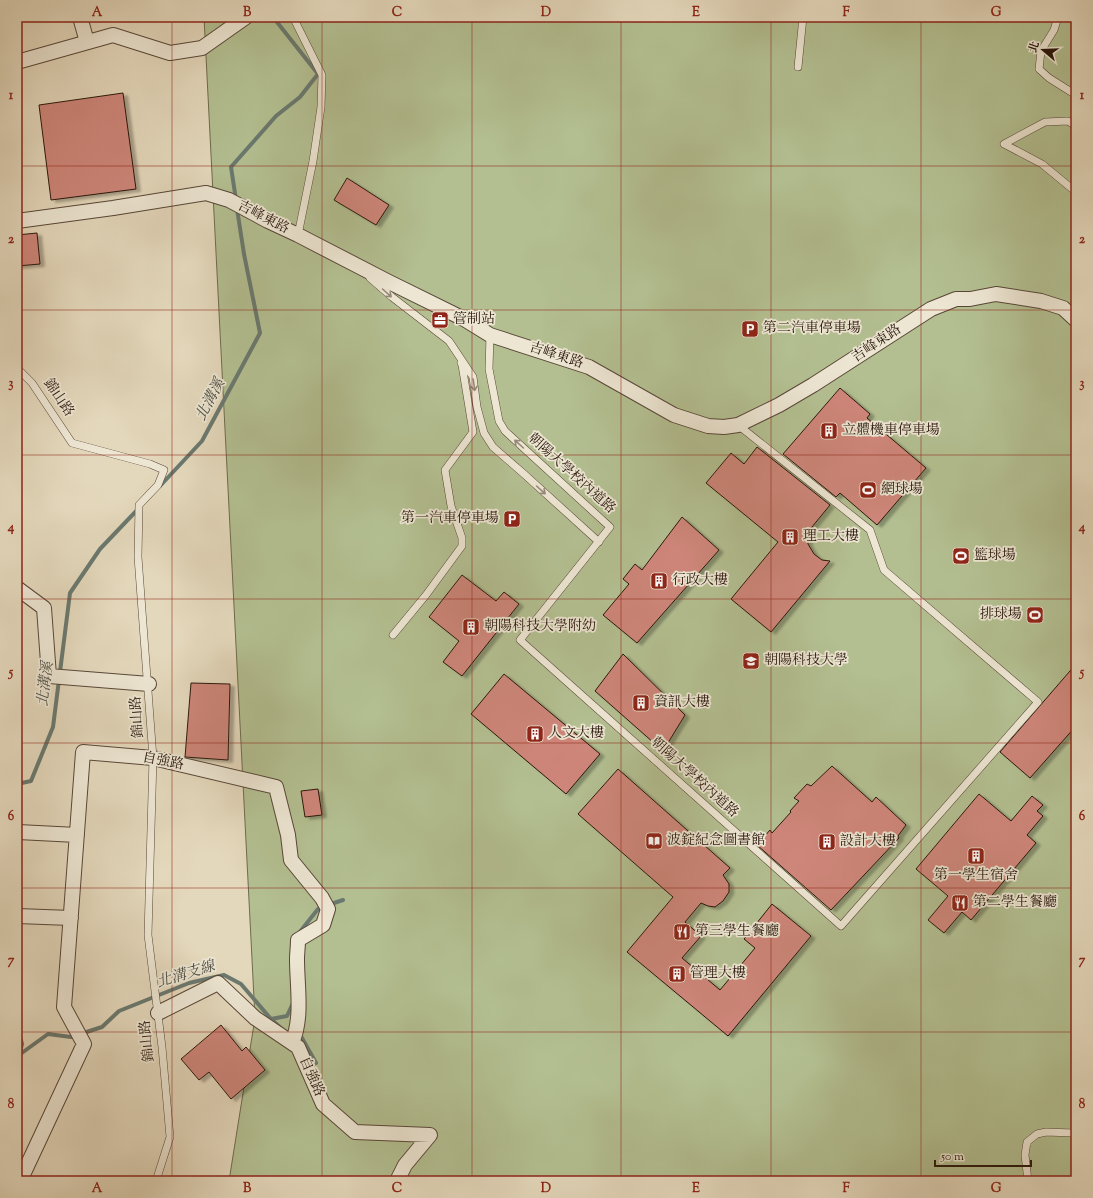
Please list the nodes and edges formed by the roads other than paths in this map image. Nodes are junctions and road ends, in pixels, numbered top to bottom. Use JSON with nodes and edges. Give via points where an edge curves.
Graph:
{"nodes":[{"id":1,"x":80,"y":17,"type":"edge"},
{"id":2,"x":246,"y":17,"type":"edge"},
{"id":3,"x":293,"y":17,"type":"edge"},
{"id":4,"x":803,"y":17,"type":"edge"},
{"id":5,"x":1058,"y":17,"type":"edge"},
{"id":6,"x":87,"y":42,"type":"junction"},
{"id":7,"x":17,"y":62,"type":"edge"},
{"id":8,"x":798,"y":67,"type":"dead end"},
{"id":9,"x":1076,"y":95,"type":"edge"},
{"id":10,"x":1076,"y":126,"type":"edge"},
{"id":11,"x":1076,"y":192,"type":"edge"},
{"id":12,"x":17,"y":221,"type":"edge"},
{"id":13,"x":298,"y":235,"type":"junction"},
{"id":14,"x":358,"y":267,"type":"junction"},
{"id":15,"x":1076,"y":320,"type":"edge"},
{"id":16,"x":490,"y":335,"type":"junction"},
{"id":17,"x":450,"y":343,"type":"junction"},
{"id":18,"x":17,"y":368,"type":"edge"},
{"id":19,"x":738,"y":425,"type":"junction"},
{"id":20,"x":598,"y":542,"type":"junction"},
{"id":21,"x":17,"y":588,"type":"edge"},
{"id":22,"x":393,"y":635,"type":"dead end"},
{"id":23,"x":148,"y":684,"type":"junction"},
{"id":24,"x":153,"y":758,"type":"junction"},
{"id":25,"x":18,"y":832,"type":"edge"},
{"id":26,"x":77,"y":835,"type":"junction"},
{"id":27,"x":17,"y":916,"type":"edge"},
{"id":28,"x":70,"y":918,"type":"junction"},
{"id":29,"x":158,"y":1013,"type":"junction"},
{"id":30,"x":292,"y":1043,"type":"junction"},
{"id":31,"x":1076,"y":1132,"type":"edge"},
{"id":32,"x":20,"y":1181,"type":"edge"},
{"id":33,"x":156,"y":1181,"type":"edge"},
{"id":34,"x":397,"y":1181,"type":"edge"},
{"id":35,"x":1028,"y":1181,"type":"edge"}],
"edges":[{"from":1,"to":6,"type":"street"},
{"from":2,"to":6,"type":"street","via":[[202,48],[170,53],[113,35]]},
{"from":3,"to":13,"type":"lane","via":[[322,75],[321,107],[313,161]]},
{"from":4,"to":8,"type":"lane"},
{"from":5,"to":9,"type":"lane","via":[[1054,30],[1041,51],[1039,69]]},
{"from":6,"to":7,"type":"street"},
{"from":10,"to":11,"type":"lane","via":[[1068,121],[1045,122],[1004,144],[1042,164]]},
{"from":12,"to":13,"type":"street","name":"吉峰東路","via":[[206,193],[228,200]]},
{"from":13,"to":14,"type":"street","name":"吉峰東路"},
{"from":14,"to":16,"type":"street","name":"吉峰東路","via":[[464,319]]},
{"from":14,"to":17,"type":"lane","one_way":true},
{"from":15,"to":19,"type":"street","name":"吉峰東路","via":[[1063,308],[1042,301],[996,294],[956,299],[931,309],[779,406]]},
{"from":16,"to":19,"type":"street","name":"吉峰東路","via":[[589,367],[614,380],[636,397],[674,415],[708,426]]},
{"from":20,"to":16,"type":"lane","name":"朝陽大學校內道路","one_way":true,"via":[[610,527],[505,431],[499,421],[489,369]]},
{"from":17,"to":20,"type":"lane","one_way":true,"via":[[473,377],[484,433],[493,447]]},
{"from":17,"to":22,"type":"lane","via":[[462,365],[473,432],[445,470],[451,506],[462,538],[462,546]]},
{"from":18,"to":23,"type":"lane","name":"錦山路","via":[[32,383],[72,443],[164,470],[158,485],[139,505],[138,557]]},
{"from":19,"to":20,"type":"lane","name":"朝陽大學校內道路","via":[[870,530],[884,570],[1038,702],[842,926],[520,640]]},
{"from":21,"to":23,"type":"street","via":[[44,608],[49,676]]},
{"from":23,"to":24,"type":"lane","name":"錦山路"},
{"from":24,"to":26,"type":"street","name":"自強路","via":[[83,752]]},
{"from":24,"to":29,"type":"lane","name":"錦山路","via":[[148,935]]},
{"from":24,"to":30,"type":"street","name":"自強路","via":[[276,787],[288,835],[291,860],[328,909],[323,925],[298,940],[299,998],[296,1033]]},
{"from":25,"to":26,"type":"street"},
{"from":26,"to":28,"type":"street","name":"自強路"},
{"from":27,"to":28,"type":"street"},
{"from":28,"to":32,"type":"street","name":"自強路","via":[[64,1007],[84,1044]]},
{"from":29,"to":30,"type":"street","name":"自強路","via":[[218,983],[255,1018]]},
{"from":29,"to":33,"type":"lane","name":"錦山路","via":[[170,1137]]},
{"from":30,"to":34,"type":"street","name":"自強路","via":[[298,1047],[324,1104],[355,1132],[430,1135],[404,1164]]},
{"from":31,"to":35,"type":"lane","via":[[1046,1132],[1037,1134],[1027,1142],[1025,1155]]}]}
